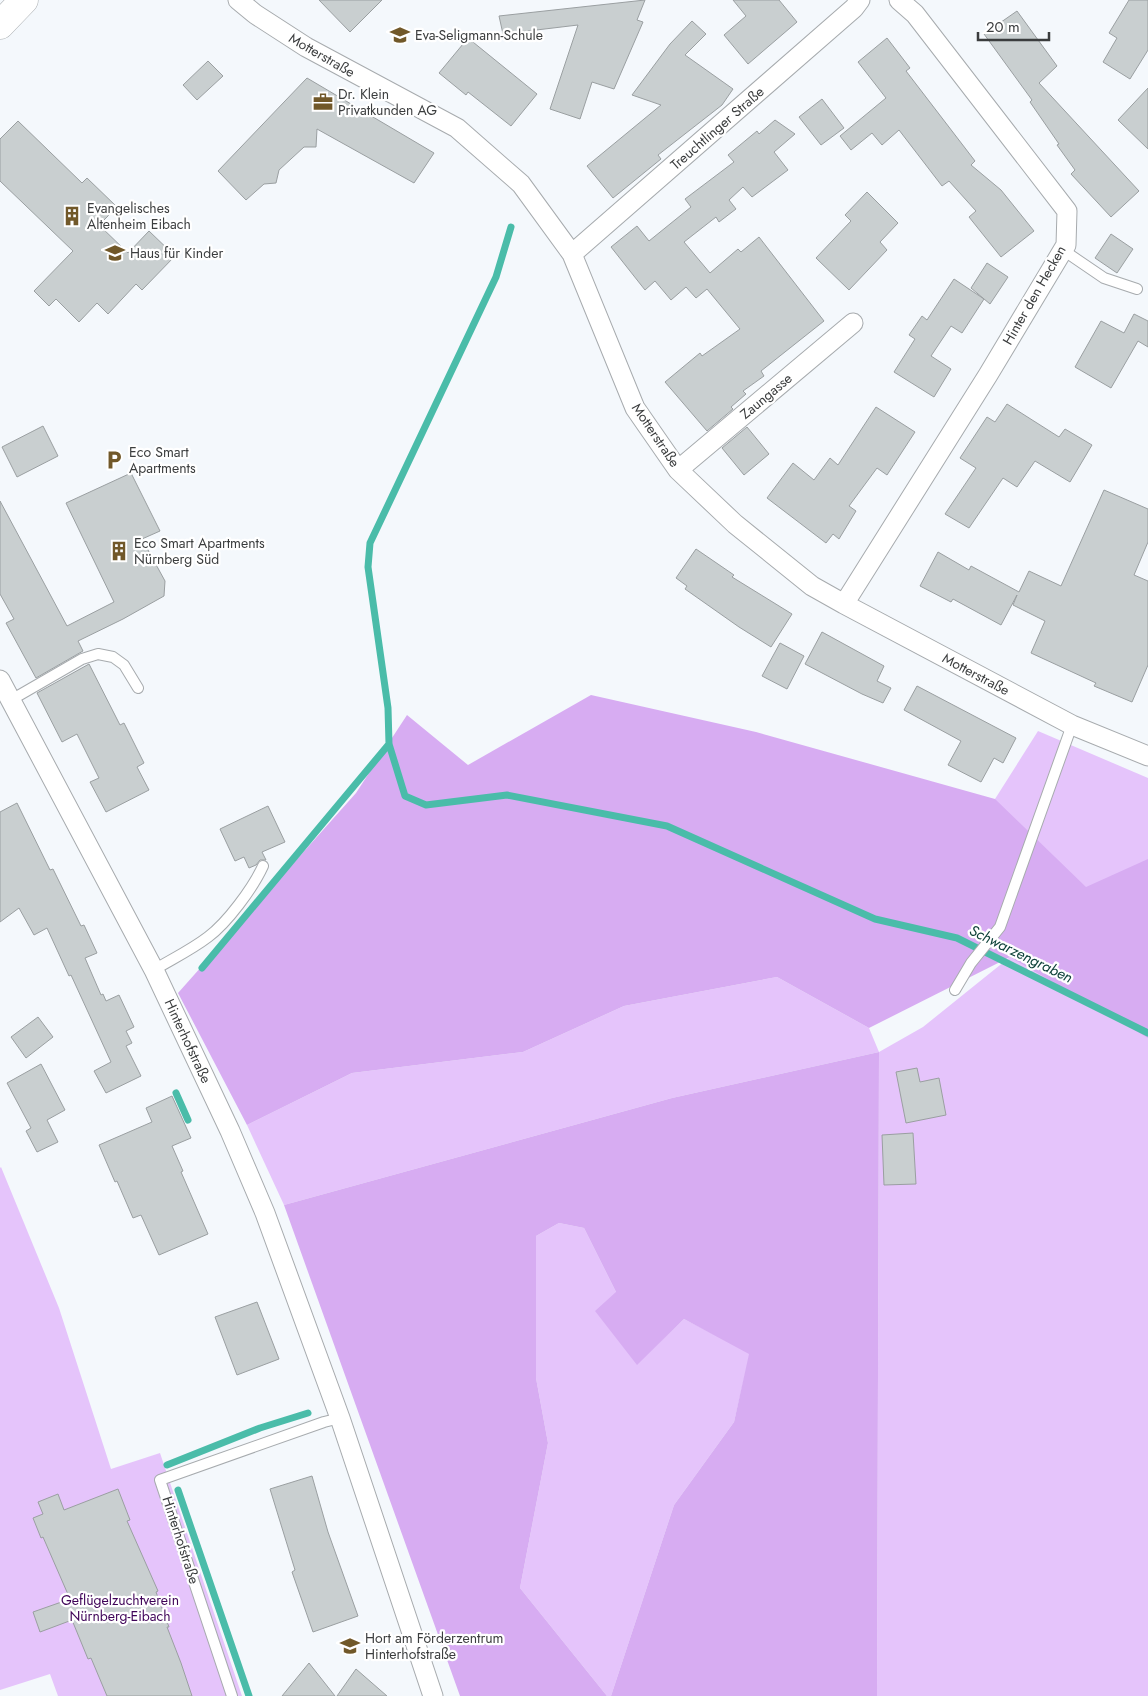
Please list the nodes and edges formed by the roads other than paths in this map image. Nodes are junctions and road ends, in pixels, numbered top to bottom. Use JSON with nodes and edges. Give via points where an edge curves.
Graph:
{"nodes":[{"id":1,"x":24,"y":0,"type":"edge"},
{"id":2,"x":238,"y":0,"type":"edge"},
{"id":3,"x":860,"y":0,"type":"edge"},
{"id":4,"x":898,"y":0,"type":"edge"},
{"id":5,"x":0,"y":25,"type":"edge"},
{"id":6,"x":1062,"y":250,"type":"junction"},
{"id":7,"x":572,"y":254,"type":"junction"},
{"id":8,"x":1137,"y":290,"type":"dead end"},
{"id":9,"x":853,"y":323,"type":"dead end"},
{"id":10,"x":678,"y":470,"type":"junction"},
{"id":11,"x":844,"y":604,"type":"junction"},
{"id":12,"x":0,"y":680,"type":"edge"},
{"id":13,"x":138,"y":688,"type":"dead end"},
{"id":14,"x":11,"y":700,"type":"junction"},
{"id":15,"x":1072,"y":725,"type":"junction"},
{"id":16,"x":1148,"y":756,"type":"edge"},
{"id":17,"x":263,"y":866,"type":"dead end"},
{"id":18,"x":154,"y":970,"type":"junction"},
{"id":19,"x":955,"y":990,"type":"dead end"},
{"id":20,"x":340,"y":1418,"type":"junction"},
{"id":21,"x":232,"y":1696,"type":"edge"},
{"id":22,"x":433,"y":1696,"type":"edge"}],
"edges":[{"from":1,"to":5,"type":"main road"},
{"from":2,"to":7,"type":"street","name":"Motterstraße","via":[[306,47],[457,128],[521,184]]},
{"from":3,"to":7,"type":"street","name":"Treuchtlinger Straße"},
{"from":4,"to":6,"type":"street","name":"Hinter den Hecken","via":[[915,14],[1067,211],[1066,245]]},
{"from":6,"to":8,"type":"lane","via":[[1104,278]]},
{"from":6,"to":11,"type":"street","name":"Hinter den Hecken","via":[[988,375]]},
{"from":7,"to":10,"type":"street","name":"Motterstraße","via":[[635,408]]},
{"from":9,"to":10,"type":"street","name":"Zaungasse"},
{"from":10,"to":11,"type":"street","name":"Motterstraße","via":[[743,530],[812,586]]},
{"from":11,"to":15,"type":"street","name":"Motterstraße"},
{"from":12,"to":14,"type":"street","name":"Hinterhofstraße"},
{"from":13,"to":14,"type":"lane","via":[[124,665],[113,657],[98,654],[82,659]]},
{"from":14,"to":18,"type":"street","name":"Hinterhofstraße"},
{"from":15,"to":16,"type":"street","name":"Motterstraße"},
{"from":15,"to":19,"type":"lane","via":[[1000,927],[971,963]]},
{"from":17,"to":18,"type":"lane","via":[[221,925]]},
{"from":18,"to":20,"type":"street","name":"Hinterhofstraße","via":[[265,1213]]},
{"from":20,"to":21,"type":"lane","name":"Hinterhofstraße","via":[[160,1480]]},
{"from":20,"to":22,"type":"street","name":"Hinterhofstraße"}]}
